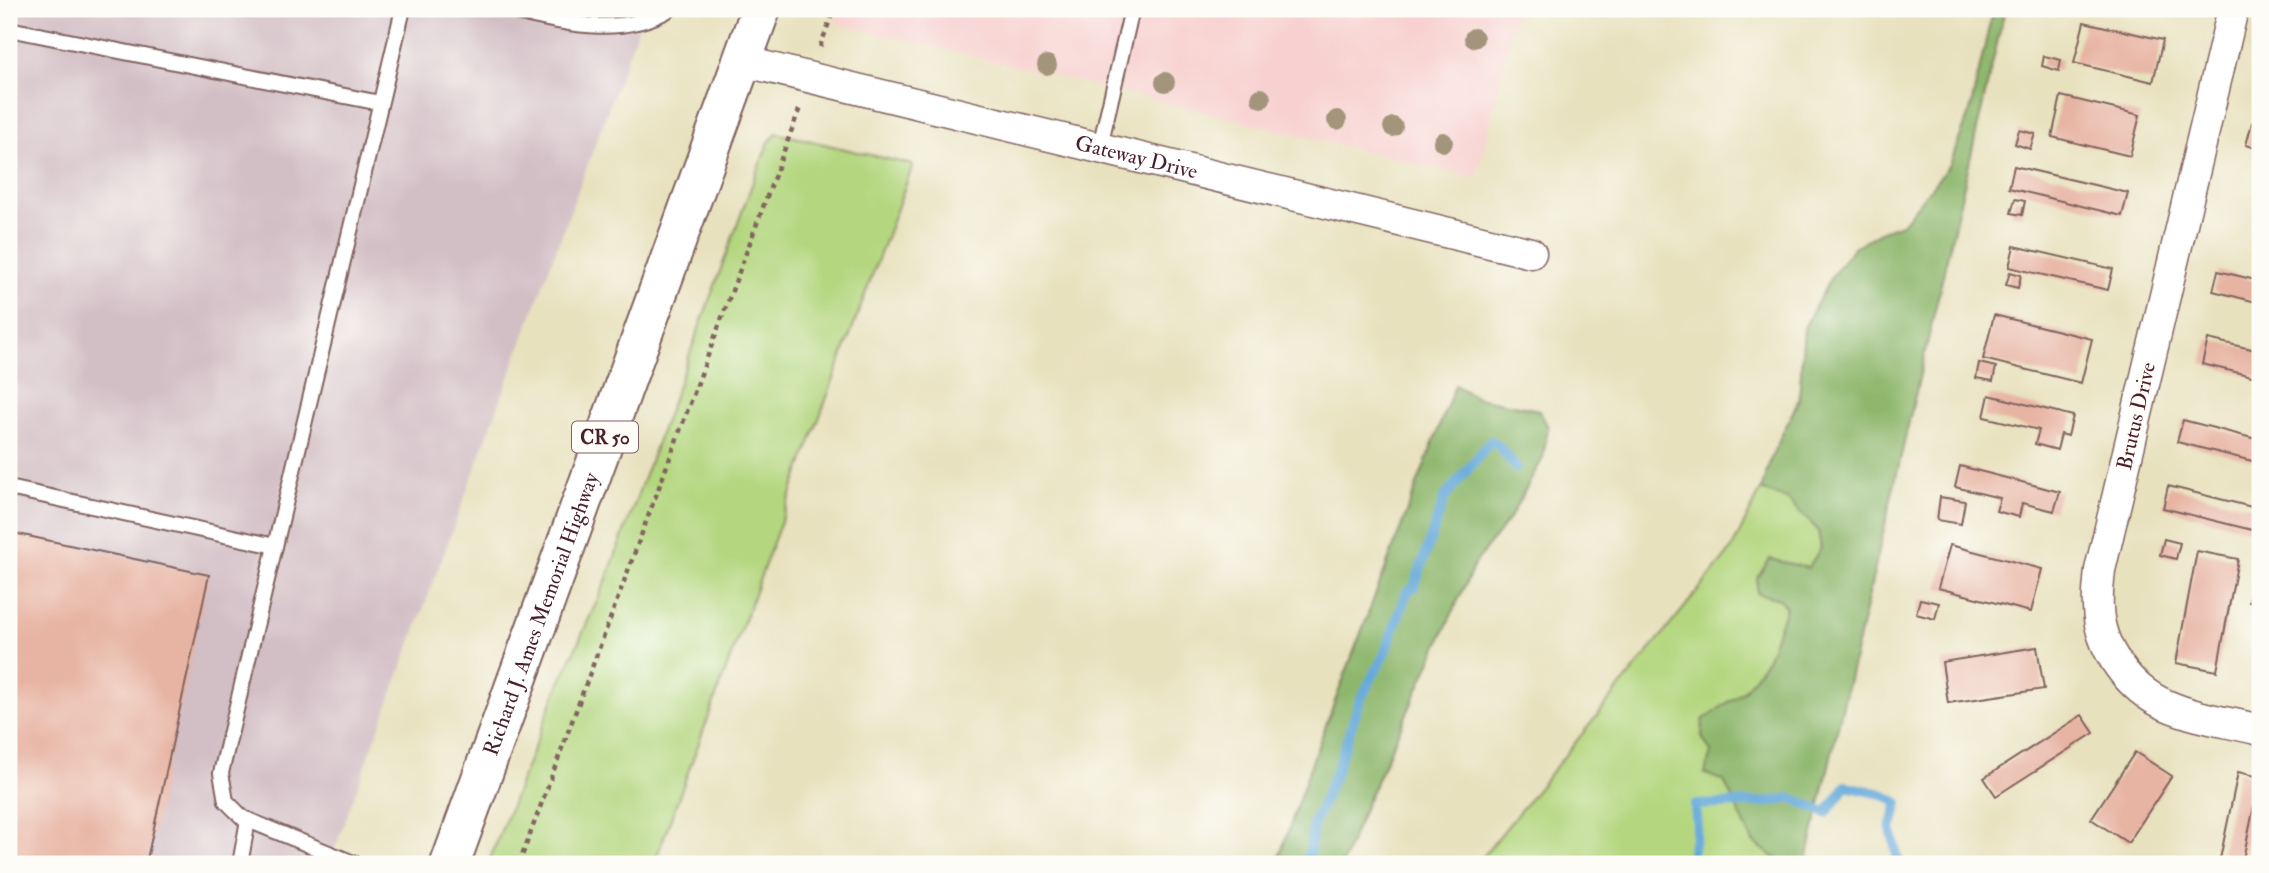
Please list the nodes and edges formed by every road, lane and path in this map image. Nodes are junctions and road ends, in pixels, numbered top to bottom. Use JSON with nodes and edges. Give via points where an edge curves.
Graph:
{"nodes":[{"id":1,"x":403,"y":9,"type":"edge"},
{"id":2,"x":506,"y":9,"type":"edge"},
{"id":3,"x":670,"y":9,"type":"edge"},
{"id":4,"x":761,"y":9,"type":"edge"},
{"id":5,"x":834,"y":9,"type":"edge"},
{"id":6,"x":1132,"y":9,"type":"edge"},
{"id":7,"x":2233,"y":9,"type":"edge"},
{"id":8,"x":525,"y":11,"type":"edge"},
{"id":9,"x":9,"y":29,"type":"edge"},
{"id":10,"x":742,"y":61,"type":"junction"},
{"id":11,"x":808,"y":77,"type":"junction"},
{"id":12,"x":380,"y":103,"type":"junction"},
{"id":13,"x":1099,"y":150,"type":"junction"},
{"id":14,"x":1531,"y":253,"type":"dead end"},
{"id":15,"x":9,"y":488,"type":"edge"},
{"id":16,"x":275,"y":547,"type":"junction"},
{"id":17,"x":2260,"y":730,"type":"edge"},
{"id":18,"x":248,"y":820,"type":"junction"},
{"id":19,"x":240,"y":864,"type":"edge"},
{"id":20,"x":356,"y":864,"type":"edge"},
{"id":21,"x":450,"y":864,"type":"edge"},
{"id":22,"x":519,"y":864,"type":"edge"}],
"edges":[{"from":1,"to":12,"type":"lane"},
{"from":2,"to":8,"type":"lane"},
{"from":3,"to":8,"type":"lane","via":[[657,17],[615,27],[568,24]]},
{"from":4,"to":10,"type":"main road","name":"Richard J. Ames Memorial Highway","number":"CR 50"},
{"from":5,"to":11,"type":"path"},
{"from":6,"to":13,"type":"lane"},
{"from":7,"to":17,"type":"street","name":"Brutus Drive","via":[[2100,569],[2098,609],[2108,649],[2145,693],[2180,711]]},
{"from":9,"to":12,"type":"lane"},
{"from":10,"to":11,"type":"street","name":"Gateway Drive"},
{"from":10,"to":21,"type":"main road","name":"Richard J. Ames Memorial Highway","number":"CR 50"},
{"from":11,"to":13,"type":"street","name":"Gateway Drive"},
{"from":11,"to":22,"type":"path","via":[[797,121]]},
{"from":12,"to":16,"type":"lane"},
{"from":13,"to":14,"type":"street","name":"Gateway Drive"},
{"from":15,"to":16,"type":"lane"},
{"from":16,"to":18,"type":"lane","via":[[221,773],[226,800]]},
{"from":18,"to":19,"type":"lane"},
{"from":18,"to":20,"type":"lane"}]}
